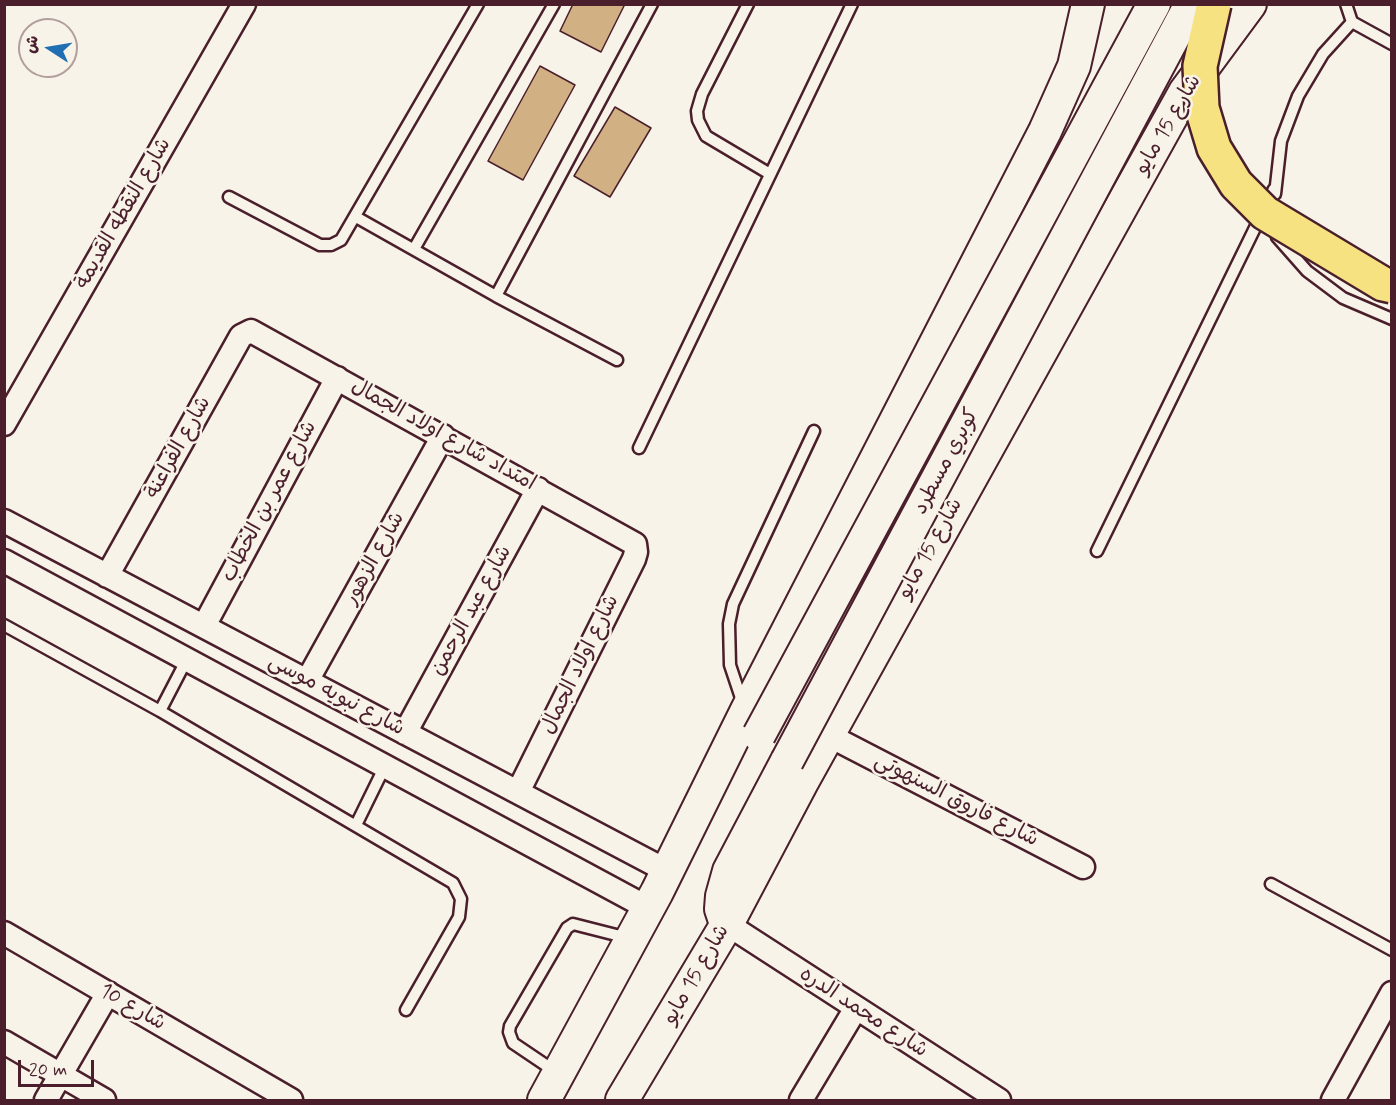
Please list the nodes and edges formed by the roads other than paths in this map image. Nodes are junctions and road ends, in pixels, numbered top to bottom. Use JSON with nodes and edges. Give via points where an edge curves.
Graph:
{"nodes":[{"id":1,"x":244,"y":4,"type":"edge"},
{"id":2,"x":478,"y":4,"type":"edge"},
{"id":3,"x":554,"y":4,"type":"edge"},
{"id":4,"x":652,"y":4,"type":"edge"},
{"id":5,"x":748,"y":4,"type":"edge"},
{"id":6,"x":852,"y":4,"type":"edge"},
{"id":7,"x":1088,"y":4,"type":"edge"},
{"id":8,"x":1154,"y":4,"type":"edge"},
{"id":9,"x":1191,"y":4,"type":"edge"},
{"id":10,"x":1346,"y":4,"type":"edge"},
{"id":11,"x":1238,"y":6,"type":"edge"},
{"id":12,"x":1352,"y":22,"type":"junction"},
{"id":13,"x":1392,"y":44,"type":"edge"},
{"id":14,"x":770,"y":174,"type":"junction"},
{"id":15,"x":1274,"y":189,"type":"junction"},
{"id":16,"x":229,"y":197,"type":"dead end"},
{"id":17,"x":356,"y":216,"type":"junction"},
{"id":18,"x":414,"y":249,"type":"junction"},
{"id":19,"x":1392,"y":286,"type":"edge"},
{"id":20,"x":496,"y":296,"type":"junction"},
{"id":21,"x":1392,"y":319,"type":"edge"},
{"id":22,"x":257,"y":334,"type":"joint"},
{"id":23,"x":617,"y":360,"type":"dead end"},
{"id":24,"x":337,"y":378,"type":"junction"},
{"id":25,"x":4,"y":424,"type":"edge"},
{"id":26,"x":814,"y":431,"type":"dead end"},
{"id":27,"x":442,"y":436,"type":"junction"},
{"id":28,"x":639,"y":448,"type":"dead end"},
{"id":29,"x":538,"y":489,"type":"junction"},
{"id":30,"x":4,"y":521,"type":"edge"},
{"id":31,"x":629,"y":539,"type":"joint"},
{"id":32,"x":1097,"y":551,"type":"dead end"},
{"id":33,"x":4,"y":561,"type":"edge"},
{"id":34,"x":107,"y":576,"type":"junction"},
{"id":35,"x":4,"y":625,"type":"edge"},
{"id":36,"x":204,"y":626,"type":"junction"},
{"id":37,"x":187,"y":659,"type":"junction"},
{"id":38,"x":307,"y":681,"type":"junction"},
{"id":39,"x":160,"y":711,"type":"junction"},
{"id":40,"x":753,"y":723,"type":"junction"},
{"id":41,"x":405,"y":733,"type":"junction"},
{"id":42,"x":828,"y":735,"type":"junction"},
{"id":43,"x":385,"y":766,"type":"junction"},
{"id":44,"x":518,"y":792,"type":"junction"},
{"id":45,"x":356,"y":825,"type":"junction"},
{"id":46,"x":1083,"y":867,"type":"dead end"},
{"id":47,"x":1271,"y":884,"type":"dead end"},
{"id":48,"x":658,"y":890,"type":"junction"},
{"id":49,"x":726,"y":924,"type":"junction"},
{"id":50,"x":4,"y":933,"type":"edge"},
{"id":51,"x":631,"y":939,"type":"junction"},
{"id":52,"x":1392,"y":951,"type":"edge"},
{"id":53,"x":108,"y":993,"type":"junction"},
{"id":54,"x":1392,"y":993,"type":"edge"},
{"id":55,"x":856,"y":1008,"type":"junction"},
{"id":56,"x":406,"y":1010,"type":"dead end"},
{"id":57,"x":4,"y":1042,"type":"edge"},
{"id":58,"x":559,"y":1073,"type":"junction"},
{"id":59,"x":61,"y":1074,"type":"junction"},
{"id":60,"x":46,"y":1101,"type":"edge"},
{"id":61,"x":104,"y":1101,"type":"edge"},
{"id":62,"x":291,"y":1101,"type":"edge"},
{"id":63,"x":544,"y":1101,"type":"edge"},
{"id":64,"x":622,"y":1101,"type":"edge"},
{"id":65,"x":801,"y":1101,"type":"edge"},
{"id":66,"x":999,"y":1101,"type":"edge"},
{"id":67,"x":1334,"y":1101,"type":"edge"}],
"edges":[{"from":1,"to":25,"type":"street","name":"شارع النقطه القديمة"},
{"from":2,"to":17,"type":"lane"},
{"from":3,"to":18,"type":"lane"},
{"from":4,"to":20,"type":"lane"},
{"from":5,"to":14,"type":"lane","via":[[702,93],[698,120],[706,136]]},
{"from":6,"to":14,"type":"lane"},
{"from":7,"to":40,"type":"main road","via":[[1074,66],[1051,119]]},
{"from":8,"to":40,"type":"main road","name":"كوبري مسطرد","bridge":true},
{"from":9,"to":49,"type":"main road","name":"كوبري مسطرد","bridge":true,"via":[[725,883],[721,909]]},
{"from":10,"to":12,"type":"lane"},
{"from":11,"to":19,"type":"main road","bridge":true,"via":[[1200,66],[1202,108],[1214,148],[1236,184],[1265,213]]},
{"from":11,"to":42,"type":"main road","name":"شارع 15 مايو","via":[[1185,92]]},
{"from":12,"to":13,"type":"lane"},
{"from":12,"to":15,"type":"lane","via":[[1323,54],[1298,96],[1281,141]]},
{"from":14,"to":28,"type":"lane"},
{"from":15,"to":21,"type":"lane","via":[[1277,237],[1307,272],[1343,298]]},
{"from":15,"to":32,"type":"lane"},
{"from":16,"to":17,"type":"lane","via":[[320,245],[341,240]]},
{"from":17,"to":18,"type":"lane"},
{"from":18,"to":20,"type":"lane"},
{"from":20,"to":23,"type":"lane"},
{"from":22,"to":24,"type":"street","name":"امتداد شارع اولاد الجمال"},
{"from":22,"to":34,"type":"street","name":"شارع الفراعنة","via":[[251,331],[241,336]]},
{"from":24,"to":27,"type":"street","name":"امتداد شارع اولاد الجمال"},
{"from":24,"to":36,"type":"street","name":"شارع عمر بن الخطاب"},
{"from":26,"to":40,"type":"lane","via":[[733,604],[729,624],[730,665]]},
{"from":27,"to":29,"type":"street","name":"امتداد شارع اولاد الجمال"},
{"from":27,"to":38,"type":"street","name":"شارع الزهور"},
{"from":29,"to":31,"type":"street","name":"امتداد شارع اولاد الجمال"},
{"from":29,"to":41,"type":"street","name":"شارع عبد الرحمن"},
{"from":30,"to":34,"type":"street","name":"شارع نبويه موسى"},
{"from":31,"to":44,"type":"street","name":"شارع اولاد الجمال","via":[[635,544],[634,559]]},
{"from":33,"to":37,"type":"street","name":"شارع نبويه موسى"},
{"from":34,"to":36,"type":"street","name":"شارع نبويه موسى"},
{"from":35,"to":39,"type":"lane"},
{"from":36,"to":38,"type":"street","name":"شارع نبويه موسى"},
{"from":37,"to":39,"type":"lane"},
{"from":37,"to":43,"type":"street","name":"شارع نبويه موسى"},
{"from":38,"to":41,"type":"street","name":"شارع نبويه موسى"},
{"from":39,"to":45,"type":"lane"},
{"from":40,"to":48,"type":"main road","name":"كوبري مسطرد","via":[[687,870],[668,887]]},
{"from":41,"to":44,"type":"street","name":"شارع نبويه موسى"},
{"from":42,"to":46,"type":"street","name":"شارع فاروق السنهوتى"},
{"from":42,"to":49,"type":"main road","name":"شارع 15 مايو"},
{"from":43,"to":45,"type":"lane"},
{"from":43,"to":48,"type":"street","name":"شارع نبويه موسى"},
{"from":44,"to":48,"type":"street","name":"شارع نبويه موسى"},
{"from":45,"to":56,"type":"lane","via":[[447,878],[461,899],[459,917]]},
{"from":47,"to":52,"type":"lane"},
{"from":48,"to":51,"type":"main road"},
{"from":49,"to":55,"type":"street","name":"شارع محمد الدره"},
{"from":49,"to":64,"type":"main road","name":"شارع 15 مايو"},
{"from":50,"to":53,"type":"street","name":"شارع 10"},
{"from":51,"to":58,"type":"main road"},
{"from":51,"to":58,"type":"lane","via":[[573,924],[567,928],[510,1026],[508,1032],[513,1043]]},
{"from":53,"to":59,"type":"street"},
{"from":53,"to":62,"type":"street","name":"شارع 10"},
{"from":54,"to":67,"type":"street"},
{"from":55,"to":65,"type":"street"},
{"from":55,"to":66,"type":"street","name":"شارع محمد الدره"},
{"from":57,"to":59,"type":"street"},
{"from":58,"to":63,"type":"main road"},
{"from":59,"to":60,"type":"street"},
{"from":59,"to":61,"type":"street"}]}
